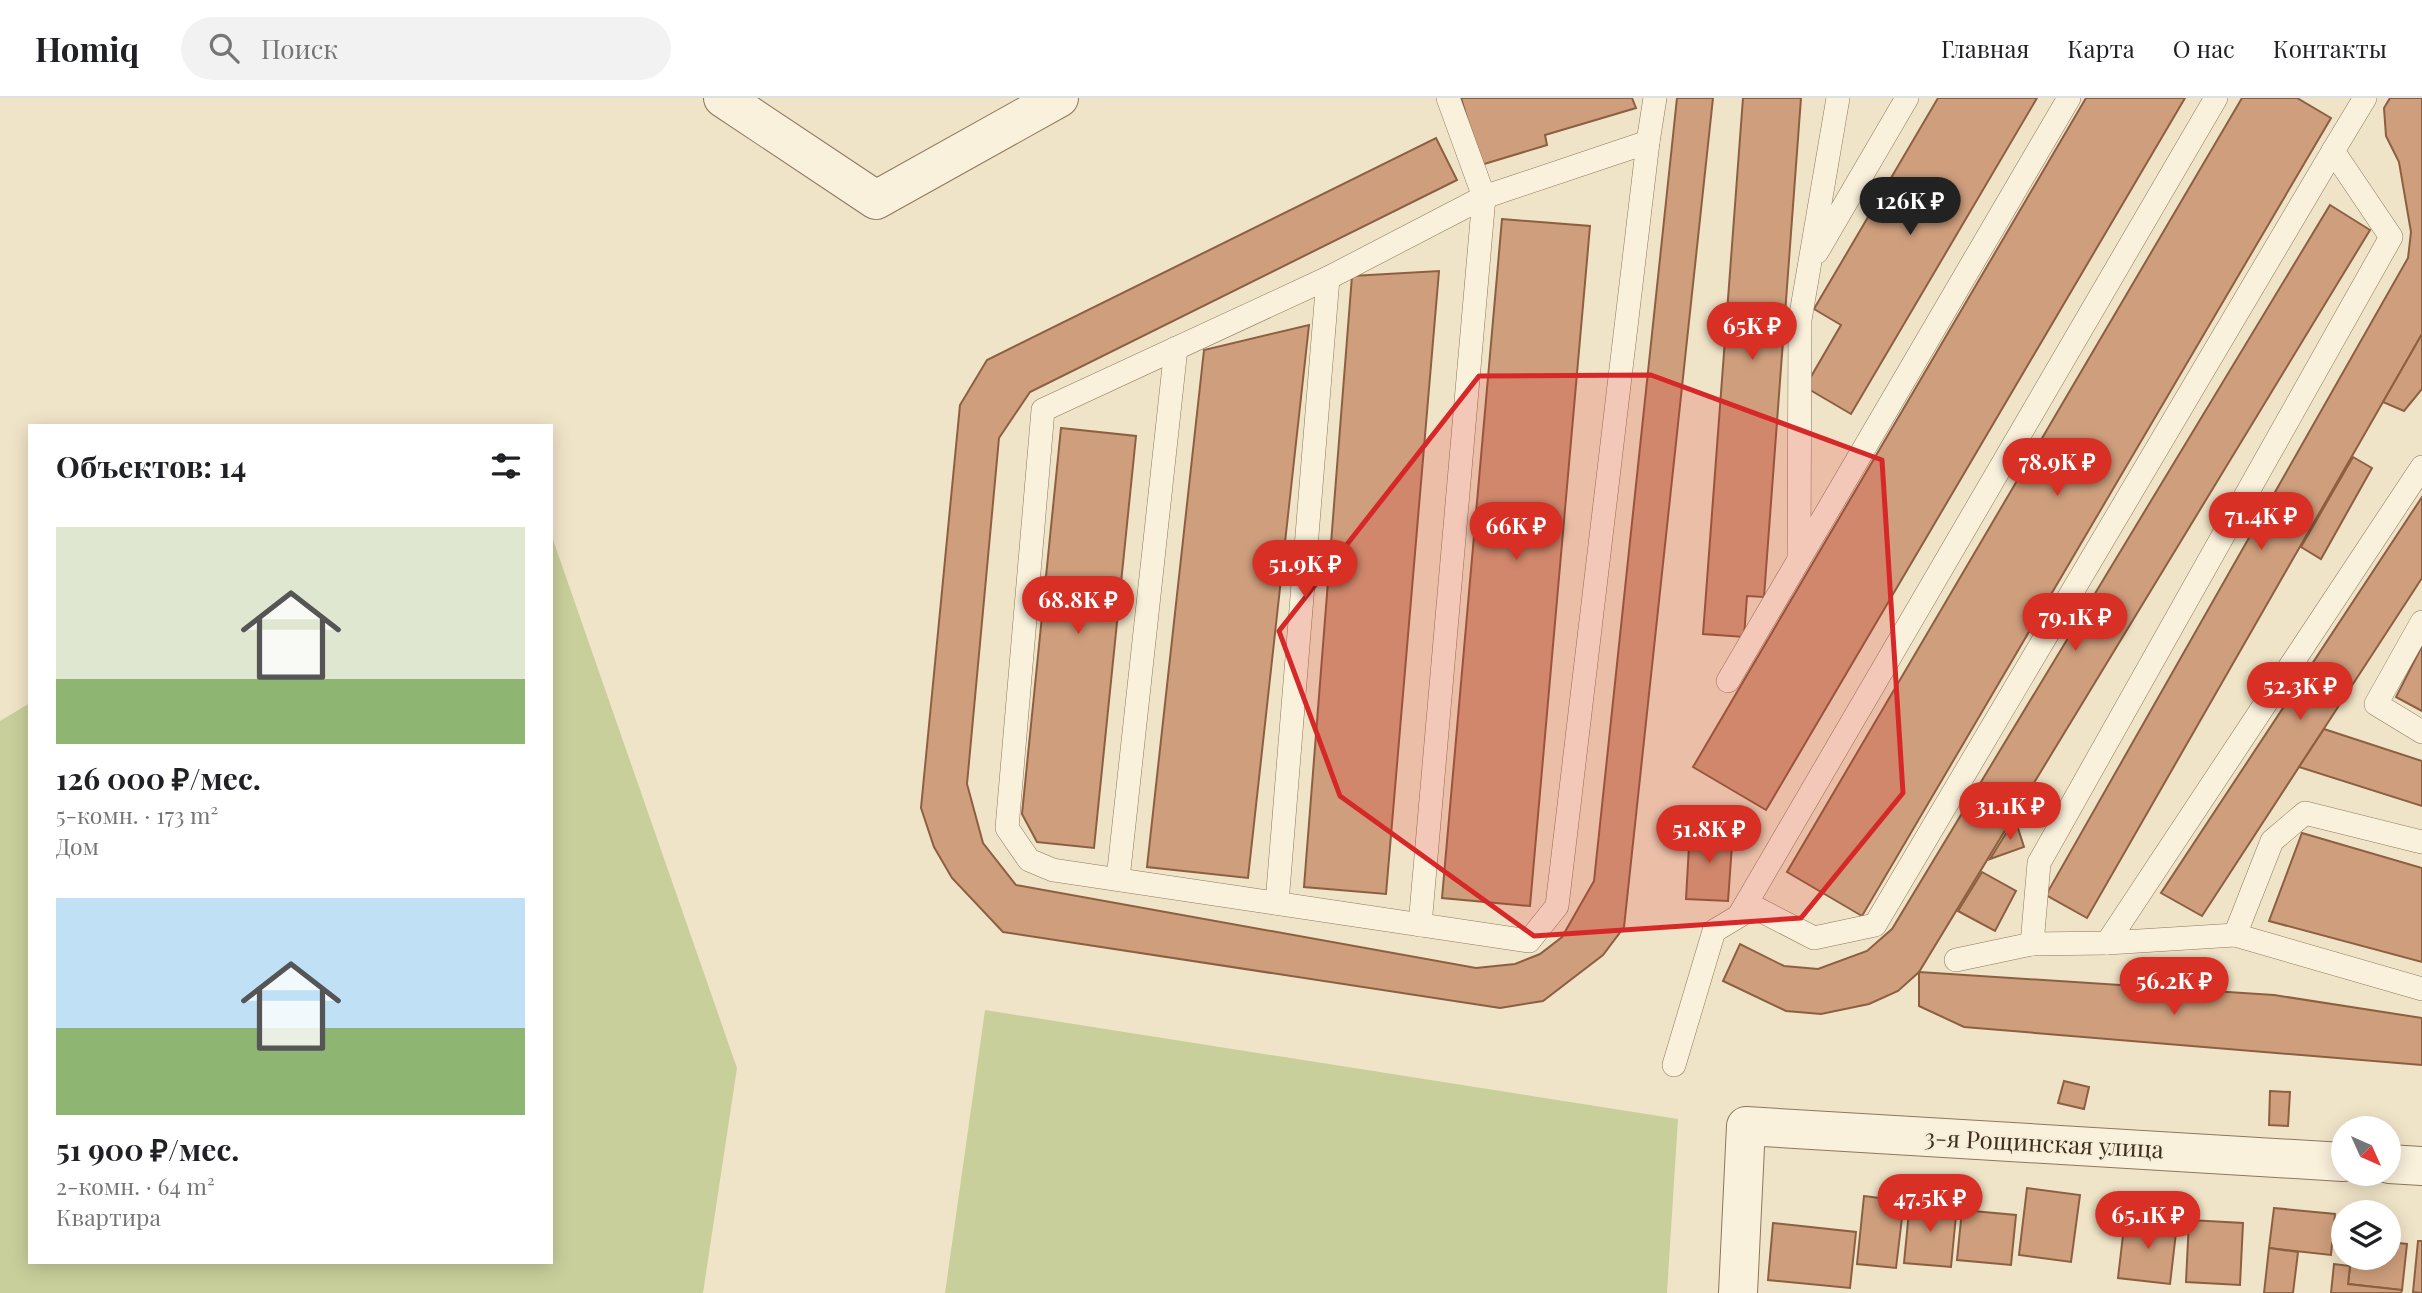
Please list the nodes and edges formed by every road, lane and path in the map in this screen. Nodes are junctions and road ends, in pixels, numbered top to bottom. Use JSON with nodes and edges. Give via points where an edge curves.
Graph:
{"nodes":[{"id":1,"x":723,"y":98,"type":"edge"},
{"id":2,"x":1059,"y":98,"type":"edge"},
{"id":3,"x":1448,"y":98,"type":"edge"},
{"id":4,"x":1654,"y":98,"type":"edge"},
{"id":5,"x":1838,"y":98,"type":"edge"},
{"id":6,"x":1907,"y":98,"type":"edge"},
{"id":7,"x":2069,"y":98,"type":"edge"},
{"id":8,"x":2216,"y":98,"type":"edge"},
{"id":9,"x":2365,"y":98,"type":"edge"},
{"id":10,"x":1647,"y":142,"type":"junction"},
{"id":11,"x":2333,"y":151,"type":"junction"},
{"id":12,"x":1484,"y":197,"type":"junction"},
{"id":13,"x":1809,"y":266,"type":"junction"},
{"id":14,"x":1328,"y":278,"type":"junction"},
{"id":15,"x":1176,"y":348,"type":"junction"},
{"id":16,"x":2422,"y":467,"type":"edge"},
{"id":17,"x":1800,"y":560,"type":"junction"},
{"id":18,"x":2422,"y":622,"type":"edge"},
{"id":19,"x":1728,"y":681,"type":"dead end"},
{"id":20,"x":2422,"y":732,"type":"edge"},
{"id":21,"x":2422,"y":842,"type":"edge"},
{"id":22,"x":1118,"y":879,"type":"junction"},
{"id":23,"x":1277,"y":903,"type":"junction"},
{"id":24,"x":1740,"y":915,"type":"junction"},
{"id":25,"x":1420,"y":925,"type":"junction"},
{"id":26,"x":2235,"y":935,"type":"junction"},
{"id":27,"x":2107,"y":943,"type":"junction"},
{"id":28,"x":2032,"y":944,"type":"junction"},
{"id":29,"x":1956,"y":960,"type":"dead end"},
{"id":30,"x":2422,"y":989,"type":"edge"},
{"id":31,"x":1674,"y":1065,"type":"dead end"},
{"id":32,"x":2331,"y":1161,"type":"edge"},
{"id":33,"x":2401,"y":1165,"type":"edge"},
{"id":34,"x":2422,"y":1166,"type":"edge"},
{"id":35,"x":1738,"y":1293,"type":"edge"}],
"edges":[{"from":1,"to":2,"type":"street","via":[[876,200]]},
{"from":3,"to":12,"type":"lane"},
{"from":4,"to":10,"type":"lane"},
{"from":5,"to":13,"type":"lane"},
{"from":6,"to":13,"type":"lane"},
{"from":7,"to":17,"type":"lane"},
{"from":8,"to":24,"type":"lane"},
{"from":9,"to":11,"type":"lane"},
{"from":10,"to":12,"type":"lane"},
{"from":10,"to":25,"type":"lane","via":[[1557,906],[1530,941]]},
{"from":11,"to":24,"type":"lane","via":[[1875,925],[1814,938],[1754,907]]},
{"from":11,"to":28,"type":"lane","via":[[2391,237],[2039,863]]},
{"from":12,"to":14,"type":"lane"},
{"from":12,"to":25,"type":"lane"},
{"from":13,"to":17,"type":"lane","via":[[1800,320]]},
{"from":14,"to":15,"type":"lane"},
{"from":14,"to":23,"type":"lane"},
{"from":15,"to":22,"type":"lane"},
{"from":15,"to":22,"type":"lane","via":[[1043,410],[1007,828],[1029,860],[1053,870]]},
{"from":16,"to":27,"type":"lane"},
{"from":17,"to":19,"type":"lane"},
{"from":18,"to":20,"type":"lane","via":[[2376,704]]},
{"from":21,"to":26,"type":"lane","via":[[2305,813],[2272,841]]},
{"from":22,"to":23,"type":"lane"},
{"from":23,"to":25,"type":"lane"},
{"from":24,"to":31,"type":"lane","via":[[1714,931]]},
{"from":26,"to":27,"type":"lane"},
{"from":26,"to":30,"type":"lane"},
{"from":27,"to":28,"type":"lane"},
{"from":28,"to":29,"type":"lane"},
{"from":32,"to":35,"type":"street","name":"3-я Рощинская улица","via":[[1746,1126]]},
{"from":33,"to":34,"type":"street"}]}
